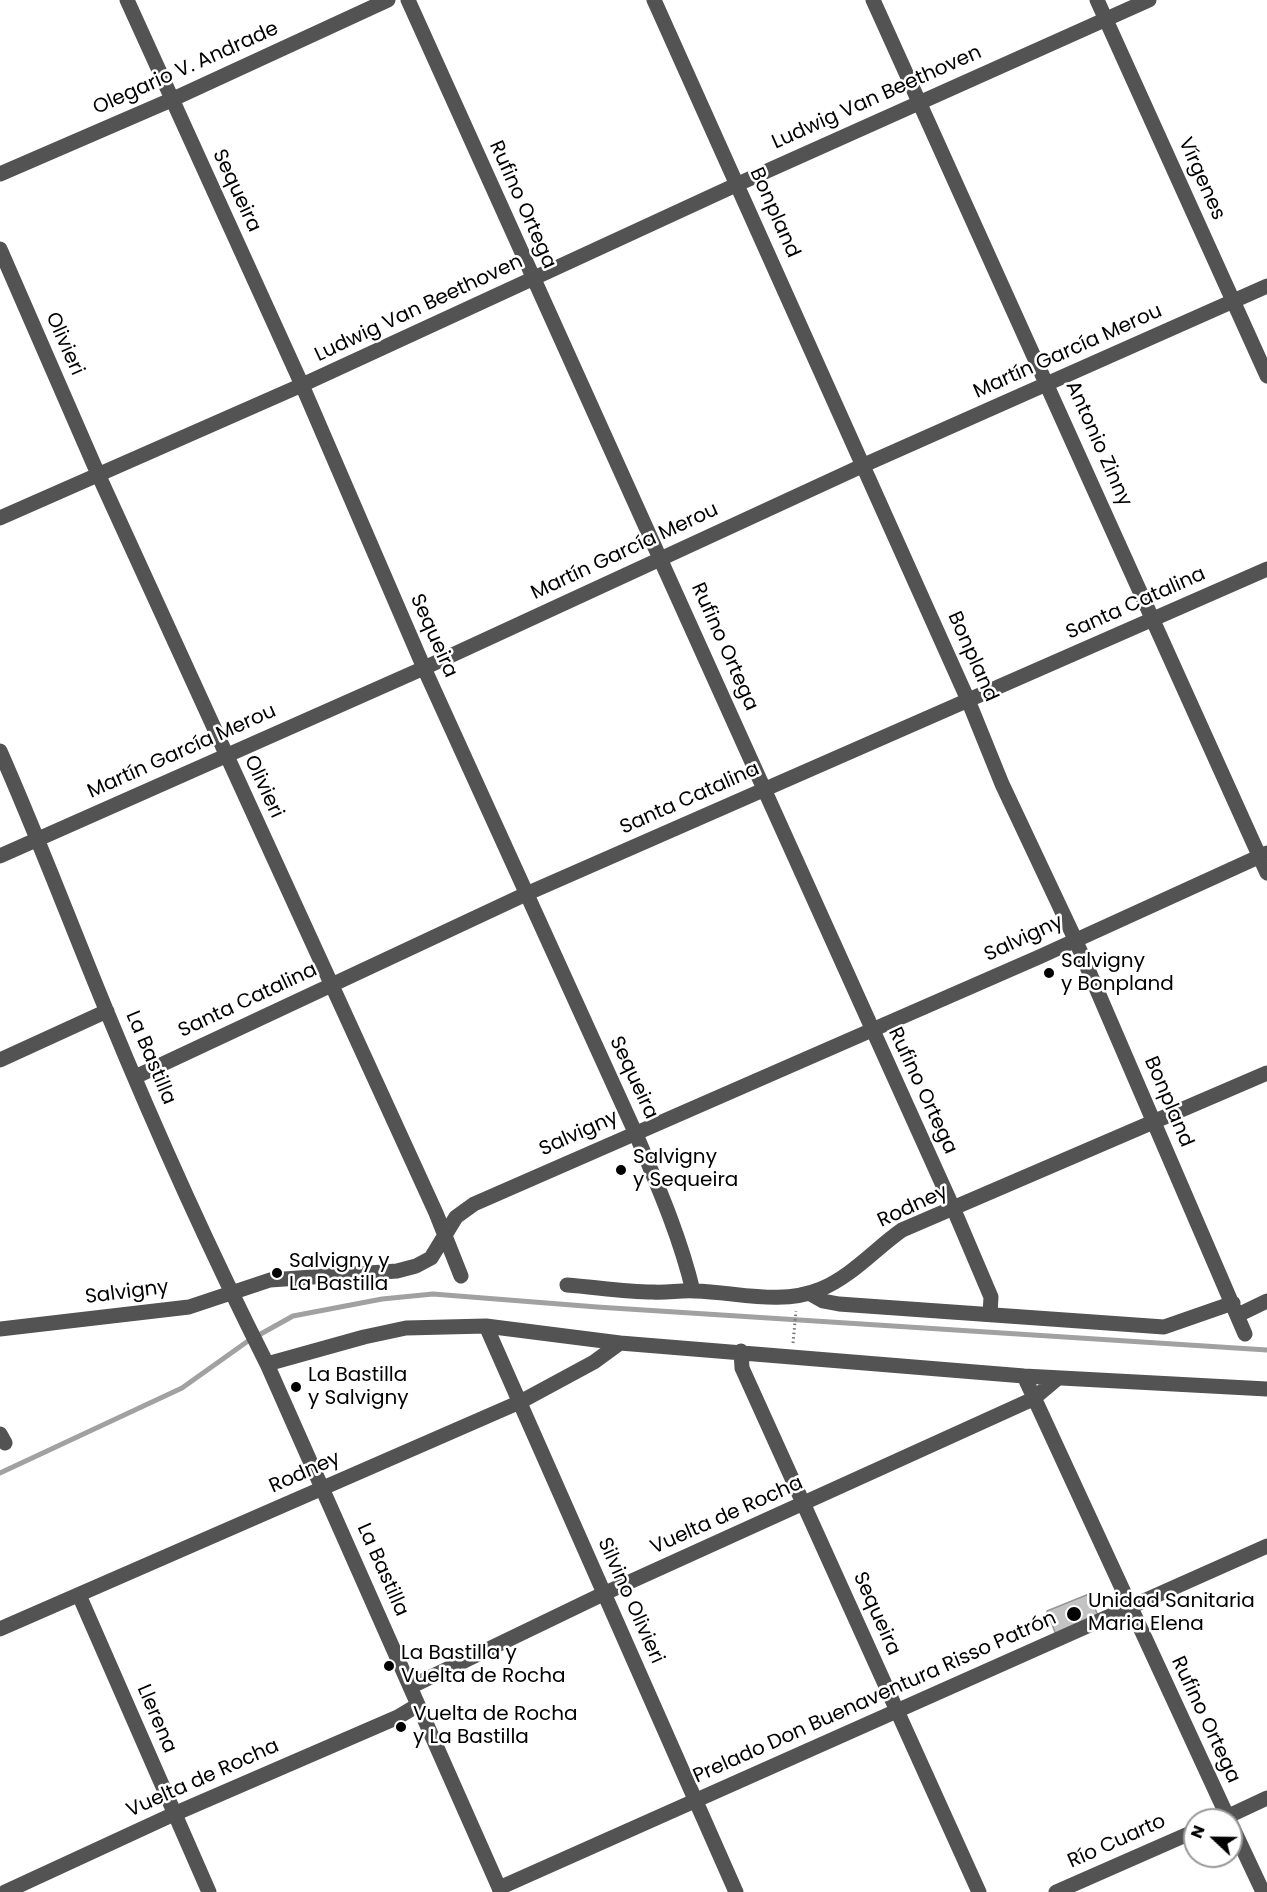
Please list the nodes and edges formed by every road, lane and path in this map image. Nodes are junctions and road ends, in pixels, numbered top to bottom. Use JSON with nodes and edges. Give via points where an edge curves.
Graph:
{"nodes":[{"id":1,"x":127,"y":0,"type":"edge"},
{"id":2,"x":388,"y":0,"type":"edge"},
{"id":3,"x":408,"y":0,"type":"edge"},
{"id":4,"x":654,"y":0,"type":"edge"},
{"id":5,"x":873,"y":0,"type":"edge"},
{"id":6,"x":1097,"y":0,"type":"edge"},
{"id":7,"x":1149,"y":0,"type":"edge"},
{"id":8,"x":1106,"y":19,"type":"junction"},
{"id":9,"x":171,"y":100,"type":"junction"},
{"id":10,"x":920,"y":102,"type":"junction"},
{"id":11,"x":0,"y":174,"type":"edge"},
{"id":12,"x":738,"y":184,"type":"junction"},
{"id":13,"x":0,"y":249,"type":"edge"},
{"id":14,"x":533,"y":280,"type":"junction"},
{"id":15,"x":1267,"y":286,"type":"edge"},
{"id":16,"x":1233,"y":301,"type":"junction"},
{"id":17,"x":1267,"y":376,"type":"edge"},
{"id":18,"x":302,"y":385,"type":"junction"},
{"id":19,"x":1048,"y":385,"type":"junction"},
{"id":20,"x":864,"y":465,"type":"junction"},
{"id":21,"x":98,"y":474,"type":"junction"},
{"id":22,"x":0,"y":518,"type":"edge"},
{"id":23,"x":661,"y":559,"type":"junction"},
{"id":24,"x":1267,"y":569,"type":"edge"},
{"id":25,"x":1153,"y":620,"type":"junction"},
{"id":26,"x":424,"y":668,"type":"junction"},
{"id":27,"x":968,"y":699,"type":"junction"},
{"id":28,"x":0,"y":751,"type":"edge"},
{"id":29,"x":225,"y":755,"type":"junction"},
{"id":30,"x":765,"y":789,"type":"junction"},
{"id":31,"x":39,"y":839,"type":"junction"},
{"id":32,"x":1263,"y":855,"type":"edge"},
{"id":33,"x":0,"y":856,"type":"edge"},
{"id":34,"x":1267,"y":873,"type":"edge"},
{"id":35,"x":526,"y":894,"type":"junction"},
{"id":36,"x":1075,"y":939,"type":"junction"},
{"id":37,"x":332,"y":985,"type":"junction"},
{"id":38,"x":107,"y":1011,"type":"junction"},
{"id":39,"x":870,"y":1029,"type":"junction"},
{"id":40,"x":0,"y":1060,"type":"edge"},
{"id":41,"x":1267,"y":1073,"type":"edge"},
{"id":42,"x":135,"y":1077,"type":"junction"},
{"id":43,"x":1154,"y":1123,"type":"junction"},
{"id":44,"x":635,"y":1132,"type":"junction"},
{"id":45,"x":954,"y":1210,"type":"junction"},
{"id":46,"x":444,"y":1235,"type":"junction"},
{"id":47,"x":461,"y":1276,"type":"dead end"},
{"id":48,"x":567,"y":1285,"type":"dead end"},
{"id":49,"x":230,"y":1291,"type":"junction"},
{"id":50,"x":693,"y":1291,"type":"junction"},
{"id":51,"x":810,"y":1293,"type":"junction"},
{"id":52,"x":1267,"y":1301,"type":"edge"},
{"id":53,"x":796,"y":1308,"type":"dead end"},
{"id":54,"x":1235,"y":1309,"type":"junction"},
{"id":55,"x":990,"y":1314,"type":"junction"},
{"id":56,"x":486,"y":1326,"type":"junction"},
{"id":57,"x":0,"y":1329,"type":"edge"},
{"id":58,"x":794,"y":1332,"type":"dead end"},
{"id":59,"x":1245,"y":1334,"type":"dead end"},
{"id":60,"x":620,"y":1343,"type":"junction"},
{"id":61,"x":741,"y":1351,"type":"junction"},
{"id":62,"x":267,"y":1364,"type":"junction"},
{"id":63,"x":1024,"y":1376,"type":"junction"},
{"id":64,"x":1058,"y":1378,"type":"junction"},
{"id":65,"x":1267,"y":1389,"type":"edge"},
{"id":66,"x":1033,"y":1399,"type":"junction"},
{"id":67,"x":520,"y":1402,"type":"junction"},
{"id":68,"x":323,"y":1488,"type":"junction"},
{"id":69,"x":804,"y":1505,"type":"junction"},
{"id":70,"x":1267,"y":1546,"type":"edge"},
{"id":71,"x":79,"y":1594,"type":"junction"},
{"id":72,"x":603,"y":1594,"type":"junction"},
{"id":73,"x":1129,"y":1609,"type":"junction"},
{"id":74,"x":0,"y":1629,"type":"edge"},
{"id":75,"x":410,"y":1687,"type":"junction"},
{"id":76,"x":418,"y":1705,"type":"junction"},
{"id":77,"x":896,"y":1711,"type":"junction"},
{"id":78,"x":1267,"y":1798,"type":"edge"},
{"id":79,"x":698,"y":1801,"type":"junction"},
{"id":80,"x":1221,"y":1808,"type":"edge"},
{"id":81,"x":1243,"y":1811,"type":"edge"},
{"id":82,"x":174,"y":1814,"type":"junction"},
{"id":83,"x":1183,"y":1836,"type":"edge"},
{"id":84,"x":1243,"y":1852,"type":"edge"},
{"id":85,"x":500,"y":1890,"type":"edge"},
{"id":86,"x":5,"y":1892,"type":"edge"},
{"id":87,"x":209,"y":1892,"type":"edge"},
{"id":88,"x":736,"y":1892,"type":"edge"},
{"id":89,"x":979,"y":1892,"type":"edge"},
{"id":90,"x":1056,"y":1892,"type":"edge"},
{"id":91,"x":1263,"y":1892,"type":"edge"}],
"edges":[{"from":1,"to":9,"type":"street","name":"Sequeira"},
{"from":2,"to":9,"type":"street","name":"Olegario V. Andrade"},
{"from":3,"to":14,"type":"street","name":"Rufino Ortega"},
{"from":4,"to":12,"type":"street","name":"Bonpland"},
{"from":5,"to":10,"type":"street","name":"Antonio Zinny"},
{"from":6,"to":8,"type":"street","name":"Vírgenes"},
{"from":7,"to":8,"type":"street","name":"Ludwig Van Beethoven"},
{"from":8,"to":10,"type":"street","name":"Ludwig Van Beethoven"},
{"from":8,"to":16,"type":"street","name":"Vírgenes"},
{"from":9,"to":11,"type":"street","name":"Olegario V. Andrade"},
{"from":9,"to":18,"type":"street","name":"Sequeira"},
{"from":10,"to":12,"type":"street","name":"Ludwig Van Beethoven"},
{"from":10,"to":19,"type":"street","name":"Antonio Zinny"},
{"from":12,"to":14,"type":"street","name":"Ludwig Van Beethoven"},
{"from":12,"to":20,"type":"street","name":"Bonpland"},
{"from":13,"to":21,"type":"street","name":"Olivieri"},
{"from":14,"to":18,"type":"street","name":"Ludwig Van Beethoven"},
{"from":14,"to":23,"type":"street","name":"Rufino Ortega"},
{"from":15,"to":16,"type":"street","name":"Martín García Merou"},
{"from":16,"to":17,"type":"street","name":"Vírgenes"},
{"from":16,"to":19,"type":"street","name":"Martín García Merou"},
{"from":18,"to":21,"type":"street","name":"Ludwig Van Beethoven"},
{"from":18,"to":26,"type":"street","name":"Sequeira"},
{"from":19,"to":20,"type":"street","name":"Martín García Merou"},
{"from":19,"to":25,"type":"street","name":"Antonio Zinny"},
{"from":20,"to":23,"type":"street","name":"Martín García Merou"},
{"from":20,"to":27,"type":"street","name":"Bonpland"},
{"from":21,"to":22,"type":"street","name":"Ludwig Van Beethoven"},
{"from":21,"to":29,"type":"street","name":"Olivieri"},
{"from":23,"to":26,"type":"street","name":"Martín García Merou"},
{"from":23,"to":30,"type":"street","name":"Rufino Ortega"},
{"from":24,"to":25,"type":"street","name":"Santa Catalina"},
{"from":25,"to":27,"type":"street","name":"Santa Catalina"},
{"from":25,"to":32,"type":"street","name":"Antonio Zinny"},
{"from":26,"to":29,"type":"street","name":"Martín García Merou"},
{"from":26,"to":35,"type":"street","name":"Sequeira"},
{"from":27,"to":30,"type":"street","name":"Santa Catalina"},
{"from":27,"to":36,"type":"street","name":"Bonpland","via":[[1002,784]]},
{"from":28,"to":31,"type":"street","name":"La Bastilla"},
{"from":29,"to":31,"type":"street","name":"Martín García Merou"},
{"from":29,"to":37,"type":"street","name":"Olivieri"},
{"from":30,"to":35,"type":"street","name":"Santa Catalina"},
{"from":30,"to":39,"type":"street","name":"Rufino Ortega"},
{"from":31,"to":33,"type":"street","name":"Martín García Merou"},
{"from":31,"to":38,"type":"street","name":"La Bastilla"},
{"from":32,"to":34,"type":"street","name":"Antonio Zinny"},
{"from":32,"to":36,"type":"street","name":"Salvigny"},
{"from":35,"to":37,"type":"street","name":"Santa Catalina"},
{"from":35,"to":44,"type":"street","name":"Sequeira"},
{"from":36,"to":39,"type":"street","name":"Salvigny"},
{"from":36,"to":43,"type":"street","name":"Bonpland"},
{"from":37,"to":42,"type":"street","name":"Santa Catalina"},
{"from":37,"to":46,"type":"street","name":"Olivieri"},
{"from":38,"to":40,"type":"street"},
{"from":38,"to":42,"type":"street","name":"La Bastilla"},
{"from":39,"to":44,"type":"street","name":"Salvigny"},
{"from":39,"to":45,"type":"street","name":"Rufino Ortega"},
{"from":41,"to":43,"type":"street","name":"Rodney"},
{"from":42,"to":49,"type":"street","name":"La Bastilla"},
{"from":43,"to":45,"type":"street","name":"Rodney"},
{"from":43,"to":54,"type":"street","name":"Bonpland"},
{"from":44,"to":46,"type":"street","name":"Salvigny","via":[[474,1204],[456,1216]]},
{"from":44,"to":50,"type":"street","name":"Sequeira","via":[[664,1201]]},
{"from":45,"to":51,"type":"street","name":"Rodney","via":[[902,1230],[849,1274]]},
{"from":45,"to":55,"type":"street","name":"Rufino Ortega","via":[[991,1297]]},
{"from":46,"to":47,"type":"street","name":"Olivieri"},
{"from":46,"to":49,"type":"street","name":"Salvigny","via":[[431,1258],[397,1271],[270,1280]]},
{"from":48,"to":50,"type":"street","name":"Rodney","via":[[654,1293]]},
{"from":49,"to":57,"type":"street","name":"Salvigny","via":[[189,1307]]},
{"from":49,"to":62,"type":"street","name":"La Bastilla"},
{"from":50,"to":51,"type":"street","name":"Rodney","via":[[771,1298]]},
{"from":51,"to":55,"type":"street","via":[[839,1304]]},
{"from":52,"to":54,"type":"street"},
{"from":53,"to":58,"type":"path"},
{"from":54,"to":55,"type":"street","via":[[1164,1327]]},
{"from":54,"to":59,"type":"street","name":"Bonpland"},
{"from":56,"to":60,"type":"street"},
{"from":56,"to":62,"type":"street","via":[[406,1328]]},
{"from":56,"to":67,"type":"street","name":"Silvino Olivieri"},
{"from":60,"to":61,"type":"street"},
{"from":60,"to":67,"type":"street","name":"Rodney","via":[[594,1362]]},
{"from":61,"to":63,"type":"street"},
{"from":61,"to":69,"type":"street","name":"Sequeira","via":[[742,1368]]},
{"from":62,"to":68,"type":"street","name":"La Bastilla"},
{"from":63,"to":64,"type":"street"},
{"from":63,"to":66,"type":"street","name":"Rufino Ortega"},
{"from":64,"to":65,"type":"street"},
{"from":64,"to":66,"type":"street","name":"Vuelta de Rocha"},
{"from":66,"to":69,"type":"street","name":"Vuelta de Rocha"},
{"from":66,"to":73,"type":"street","name":"Rufino Ortega"},
{"from":67,"to":68,"type":"street","name":"Rodney"},
{"from":67,"to":72,"type":"street","name":"Silvino Olivieri"},
{"from":68,"to":71,"type":"street","name":"Rodney"},
{"from":68,"to":75,"type":"street","name":"La Bastilla"},
{"from":69,"to":72,"type":"street","name":"Vuelta de Rocha"},
{"from":69,"to":77,"type":"street","name":"Sequeira"},
{"from":70,"to":73,"type":"street","name":"Prelado Don Buenaventura Risso Patrón"},
{"from":71,"to":74,"type":"street","name":"Rodney"},
{"from":71,"to":82,"type":"street","name":"Llerena"},
{"from":72,"to":75,"type":"street","name":"Vuelta de Rocha"},
{"from":72,"to":79,"type":"street","name":"Silvino Olivieri"},
{"from":73,"to":77,"type":"street","name":"Prelado Don Buenaventura Risso Patrón"},
{"from":73,"to":80,"type":"street","name":"Rufino Ortega"},
{"from":75,"to":76,"type":"street","name":"La Bastilla"},
{"from":76,"to":82,"type":"street","name":"Vuelta de Rocha"},
{"from":76,"to":85,"type":"street","name":"La Bastilla"},
{"from":77,"to":79,"type":"street","name":"Prelado Don Buenaventura Risso Patrón"},
{"from":77,"to":89,"type":"street","name":"Sequeira"},
{"from":78,"to":81,"type":"street"},
{"from":79,"to":85,"type":"street","name":"Prelado Don Buenaventura Risso Patrón"},
{"from":79,"to":88,"type":"street","name":"Silvino Olivieri"},
{"from":82,"to":86,"type":"street","name":"Vuelta de Rocha"},
{"from":82,"to":87,"type":"street","name":"Llerena"},
{"from":83,"to":90,"type":"street","name":"Río Cuarto"},
{"from":84,"to":91,"type":"street","name":"Rufino Ortega"}]}
